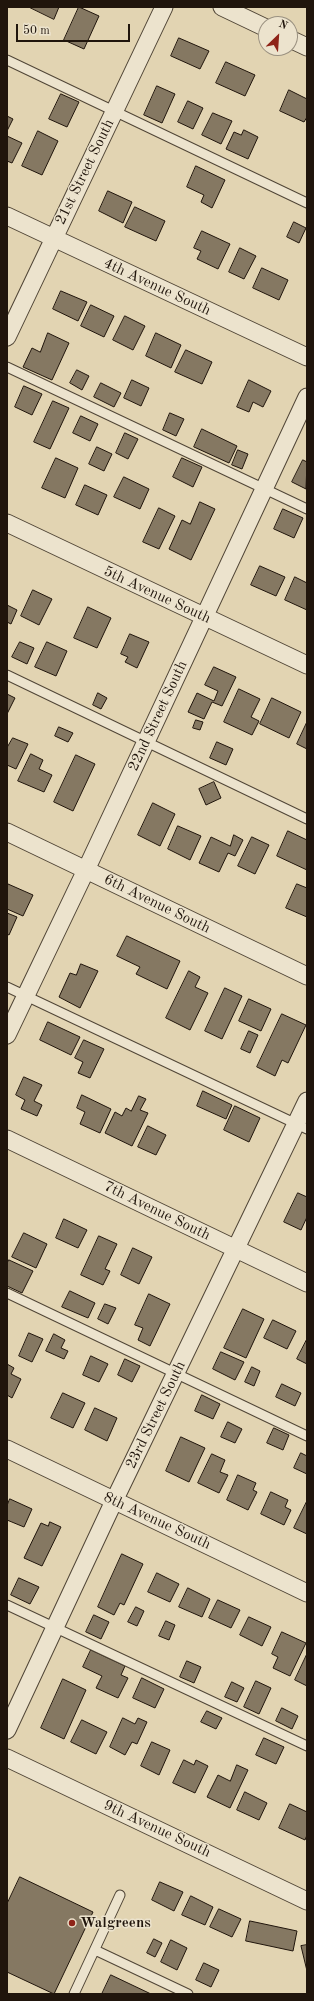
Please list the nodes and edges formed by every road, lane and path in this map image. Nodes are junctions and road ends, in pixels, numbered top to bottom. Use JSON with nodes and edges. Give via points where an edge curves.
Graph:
{"nodes":[{"id":1,"x":164,"y":7,"type":"edge"},
{"id":2,"x":222,"y":7,"type":"edge"},
{"id":3,"x":258,"y":24,"type":"edge"},
{"id":4,"x":298,"y":43,"type":"edge"},
{"id":5,"x":307,"y":48,"type":"edge"},
{"id":6,"x":7,"y":60,"type":"edge"},
{"id":7,"x":114,"y":111,"type":"junction"},
{"id":8,"x":307,"y":203,"type":"edge"},
{"id":9,"x":7,"y":216,"type":"edge"},
{"id":10,"x":53,"y":238,"type":"junction"},
{"id":11,"x":7,"y":337,"type":"edge"},
{"id":12,"x":307,"y":357,"type":"edge"},
{"id":13,"x":7,"y":367,"type":"edge"},
{"id":14,"x":307,"y":397,"type":"edge"},
{"id":15,"x":264,"y":489,"type":"junction"},
{"id":16,"x":307,"y":509,"type":"edge"},
{"id":17,"x":7,"y":523,"type":"edge"},
{"id":18,"x":204,"y":617,"type":"junction"},
{"id":19,"x":307,"y":665,"type":"edge"},
{"id":20,"x":7,"y":674,"type":"edge"},
{"id":21,"x":146,"y":741,"type":"junction"},
{"id":22,"x":307,"y":820,"type":"edge"},
{"id":23,"x":7,"y":832,"type":"edge"},
{"id":24,"x":86,"y":870,"type":"junction"},
{"id":25,"x":307,"y":976,"type":"edge"},
{"id":26,"x":7,"y":987,"type":"edge"},
{"id":27,"x":26,"y":996,"type":"junction"},
{"id":28,"x":7,"y":1035,"type":"edge"},
{"id":29,"x":307,"y":1101,"type":"edge"},
{"id":30,"x":302,"y":1126,"type":"edge"},
{"id":31,"x":7,"y":1139,"type":"edge"},
{"id":32,"x":236,"y":1250,"type":"junction"},
{"id":33,"x":307,"y":1283,"type":"edge"},
{"id":34,"x":7,"y":1293,"type":"edge"},
{"id":35,"x":176,"y":1373,"type":"junction"},
{"id":36,"x":307,"y":1436,"type":"edge"},
{"id":37,"x":7,"y":1449,"type":"edge"},
{"id":38,"x":114,"y":1501,"type":"junction"},
{"id":39,"x":307,"y":1592,"type":"edge"},
{"id":40,"x":7,"y":1605,"type":"edge"},
{"id":41,"x":55,"y":1628,"type":"junction"},
{"id":42,"x":7,"y":1730,"type":"edge"},
{"id":43,"x":307,"y":1746,"type":"edge"},
{"id":44,"x":7,"y":1758,"type":"edge"},
{"id":45,"x":120,"y":1895,"type":"dead end"},
{"id":46,"x":307,"y":1901,"type":"edge"},
{"id":47,"x":95,"y":1950,"type":"junction"},
{"id":48,"x":74,"y":1994,"type":"edge"},
{"id":49,"x":188,"y":1994,"type":"edge"}],
"edges":[{"from":1,"to":7,"type":"street","name":"21st Street South"},
{"from":2,"to":3,"type":"street"},
{"from":4,"to":5,"type":"street"},
{"from":6,"to":7,"type":"lane"},
{"from":7,"to":8,"type":"lane"},
{"from":7,"to":10,"type":"street","name":"21st Street South"},
{"from":9,"to":10,"type":"street","name":"4th Avenue South"},
{"from":10,"to":11,"type":"street","name":"21st Street South"},
{"from":10,"to":12,"type":"street","name":"4th Avenue South"},
{"from":13,"to":15,"type":"lane"},
{"from":14,"to":15,"type":"street","name":"22nd Street South"},
{"from":15,"to":16,"type":"lane"},
{"from":15,"to":18,"type":"street","name":"22nd Street South"},
{"from":17,"to":18,"type":"street","name":"5th Avenue South"},
{"from":18,"to":19,"type":"street","name":"5th Avenue South"},
{"from":18,"to":21,"type":"street","name":"22nd Street South"},
{"from":20,"to":21,"type":"lane"},
{"from":21,"to":22,"type":"lane"},
{"from":21,"to":24,"type":"street","name":"22nd Street South"},
{"from":23,"to":24,"type":"street","name":"6th Avenue South"},
{"from":24,"to":25,"type":"street","name":"6th Avenue South"},
{"from":24,"to":27,"type":"street","name":"22nd Street South"},
{"from":26,"to":27,"type":"lane"},
{"from":27,"to":28,"type":"street","name":"22nd Street South"},
{"from":27,"to":30,"type":"lane"},
{"from":29,"to":30,"type":"street","name":"23rd Street South"},
{"from":30,"to":32,"type":"street","name":"23rd Street South"},
{"from":31,"to":32,"type":"street","name":"7th Avenue South"},
{"from":32,"to":33,"type":"street","name":"7th Avenue South"},
{"from":32,"to":35,"type":"street","name":"23rd Street South"},
{"from":34,"to":35,"type":"lane"},
{"from":35,"to":36,"type":"lane"},
{"from":35,"to":38,"type":"street","name":"23rd Street South"},
{"from":37,"to":38,"type":"street","name":"8th Avenue South"},
{"from":38,"to":39,"type":"street","name":"8th Avenue South"},
{"from":38,"to":41,"type":"street","name":"23rd Street South"},
{"from":40,"to":41,"type":"lane"},
{"from":41,"to":42,"type":"street","name":"23rd Street South"},
{"from":41,"to":43,"type":"lane"},
{"from":44,"to":46,"type":"street","name":"9th Avenue South"},
{"from":45,"to":47,"type":"lane"},
{"from":47,"to":48,"type":"lane"},
{"from":47,"to":49,"type":"lane"}]}
